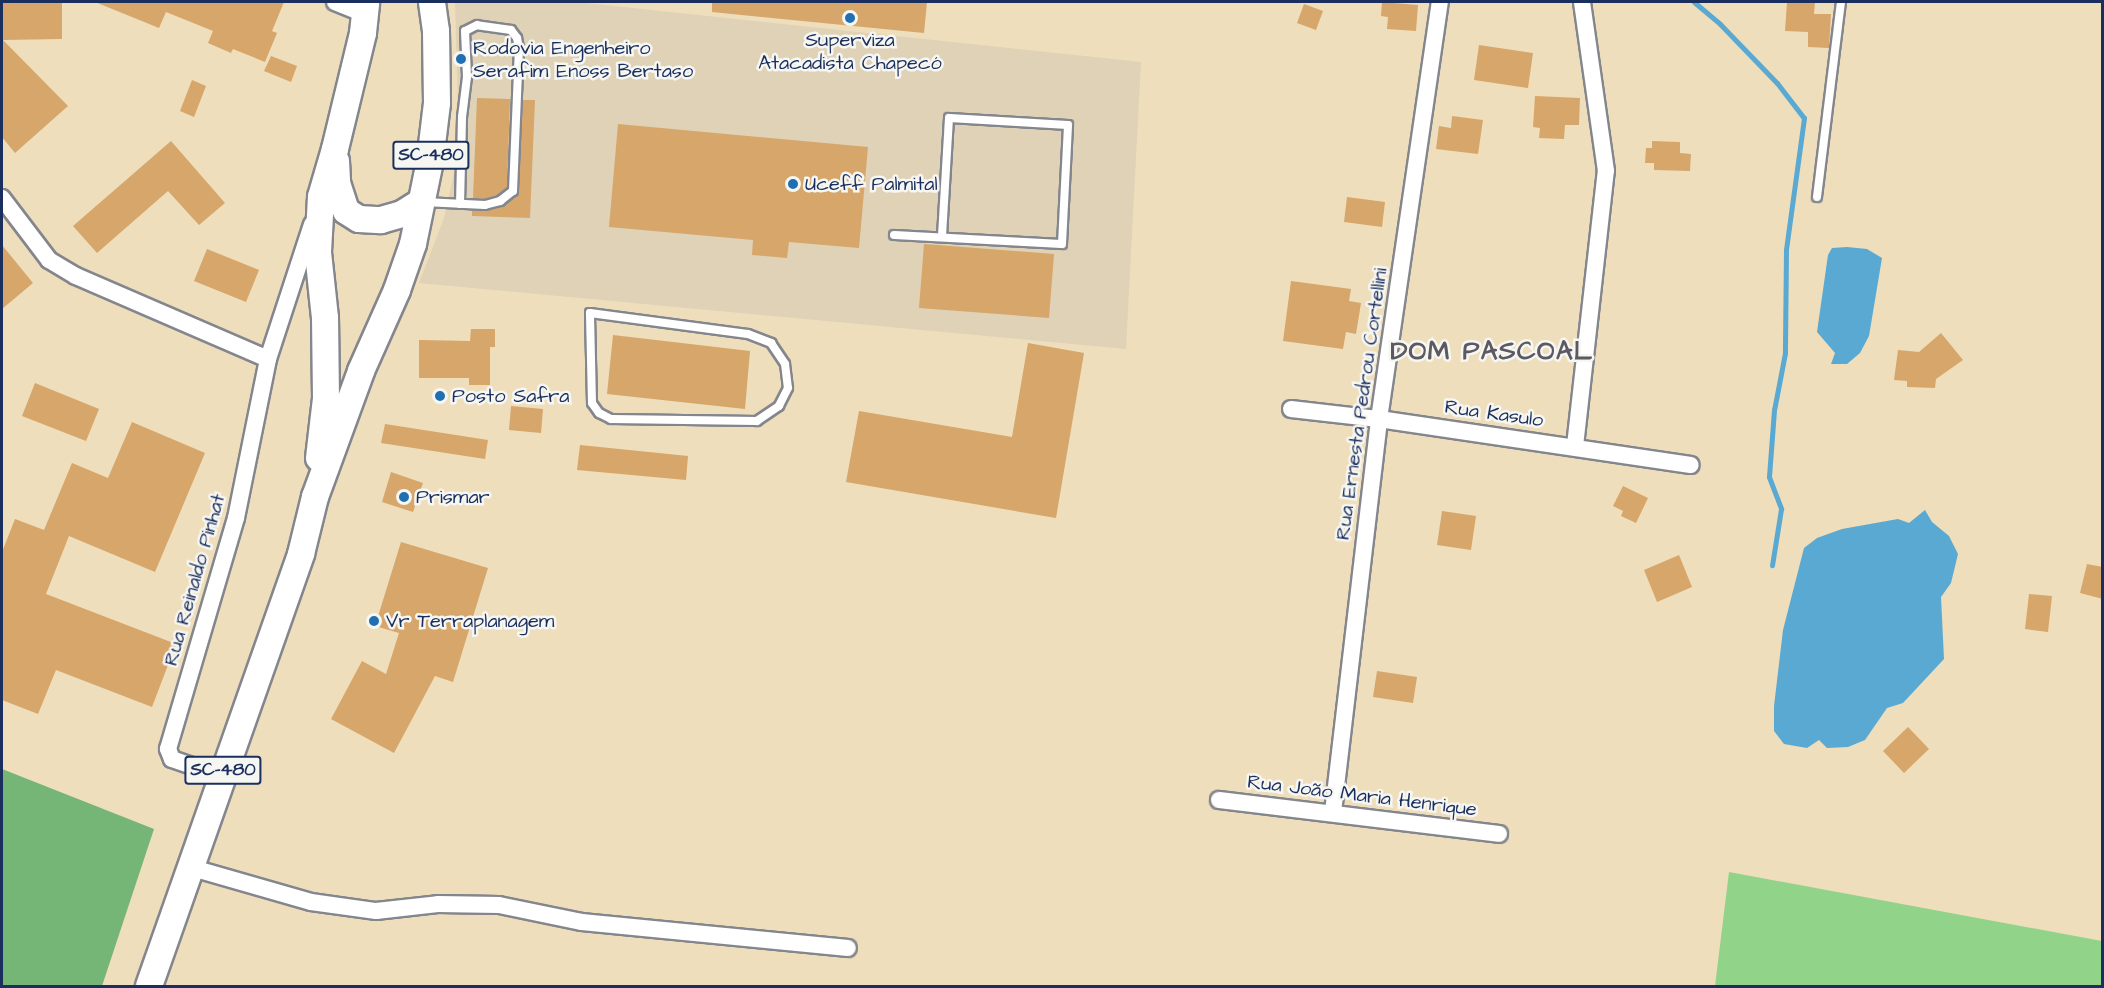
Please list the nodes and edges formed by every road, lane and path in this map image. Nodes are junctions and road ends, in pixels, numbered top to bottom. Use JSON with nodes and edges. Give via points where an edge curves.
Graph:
{"nodes":[{"id":1,"x":335,"y":2,"type":"edge"},
{"id":2,"x":432,"y":2,"type":"edge"},
{"id":3,"x":1440,"y":2,"type":"edge"},
{"id":4,"x":1582,"y":2,"type":"edge"},
{"id":5,"x":1841,"y":2,"type":"edge"},
{"id":6,"x":365,"y":8,"type":"edge"},
{"id":7,"x":335,"y":148,"type":"junction"},
{"id":8,"x":430,"y":161,"type":"junction"},
{"id":9,"x":462,"y":163,"type":"junction"},
{"id":10,"x":321,"y":197,"type":"junction"},
{"id":11,"x":1816,"y":197,"type":"dead end"},
{"id":12,"x":2,"y":198,"type":"edge"},
{"id":13,"x":421,"y":202,"type":"junction"},
{"id":14,"x":460,"y":204,"type":"junction"},
{"id":15,"x":894,"y":235,"type":"dead end"},
{"id":16,"x":942,"y":237,"type":"junction"},
{"id":17,"x":590,"y":313,"type":"joint"},
{"id":18,"x":268,"y":359,"type":"junction"},
{"id":19,"x":1291,"y":409,"type":"dead end"},
{"id":20,"x":1379,"y":418,"type":"junction"},
{"id":21,"x":1575,"y":446,"type":"junction"},
{"id":22,"x":1691,"y":465,"type":"dead end"},
{"id":23,"x":315,"y":497,"type":"junction"},
{"id":24,"x":221,"y":776,"type":"junction"},
{"id":25,"x":1219,"y":800,"type":"dead end"},
{"id":26,"x":1333,"y":812,"type":"junction"},
{"id":27,"x":1499,"y":834,"type":"dead end"},
{"id":28,"x":189,"y":867,"type":"junction"},
{"id":29,"x":848,"y":948,"type":"dead end"},
{"id":30,"x":149,"y":987,"type":"edge"}],
"edges":[{"from":1,"to":6,"type":"street"},
{"from":2,"to":8,"type":"main road","number":"SC-480","via":[[437,103]]},
{"from":3,"to":20,"type":"street","name":"Rua Ernesta Pedrou Cortellini"},
{"from":4,"to":21,"type":"street","via":[[1606,171]]},
{"from":5,"to":11,"type":"lane"},
{"from":6,"to":7,"type":"main road","via":[[363,33]]},
{"from":7,"to":10,"type":"main road"},
{"from":7,"to":13,"type":"main road","via":[[337,183],[346,211],[360,219],[381,220],[402,214]]},
{"from":8,"to":9,"type":"lane"},
{"from":8,"to":13,"type":"main road","number":"SC-480"},
{"from":9,"to":14,"type":"lane"},
{"from":9,"to":14,"type":"lane","via":[[467,77],[465,32],[477,25],[511,30],[519,48],[513,191],[500,201],[485,205]]},
{"from":10,"to":18,"type":"street","name":"Rua Reinaldo Pinhat"},
{"from":10,"to":23,"type":"main road","via":[[318,252],[325,318],[326,398]]},
{"from":12,"to":18,"type":"street","via":[[49,260],[76,276]]},
{"from":13,"to":14,"type":"lane"},
{"from":13,"to":23,"type":"main road","number":"SC-480","via":[[397,290],[361,370]]},
{"from":15,"to":16,"type":"lane"},
{"from":16,"to":16,"type":"lane","via":[[949,118],[1068,125],[1062,244]]},
{"from":17,"to":17,"type":"lane","via":[[592,403],[599,413],[611,418],[758,421],[779,406],[788,388],[785,364],[771,343],[748,334]]},
{"from":18,"to":24,"type":"street","name":"Rua Reinaldo Pinhat","via":[[236,518],[168,749],[172,759]]},
{"from":19,"to":20,"type":"street","name":"Rua Kasulo"},
{"from":20,"to":21,"type":"street","name":"Rua Kasulo"},
{"from":20,"to":26,"type":"street","name":"Rua Ernesta Pedrou Cortellini"},
{"from":21,"to":22,"type":"street","name":"Rua Kasulo"},
{"from":23,"to":24,"type":"main road","number":"SC-480","via":[[301,554]]},
{"from":24,"to":28,"type":"main road","number":"SC-480"},
{"from":25,"to":26,"type":"street","name":"Rua João Maria Henrique"},
{"from":26,"to":27,"type":"street","name":"Rua João Maria Henrique"},
{"from":28,"to":29,"type":"street","via":[[311,902],[365,909],[499,905],[582,922]]},
{"from":28,"to":30,"type":"main road","number":"SC-480"}]}
